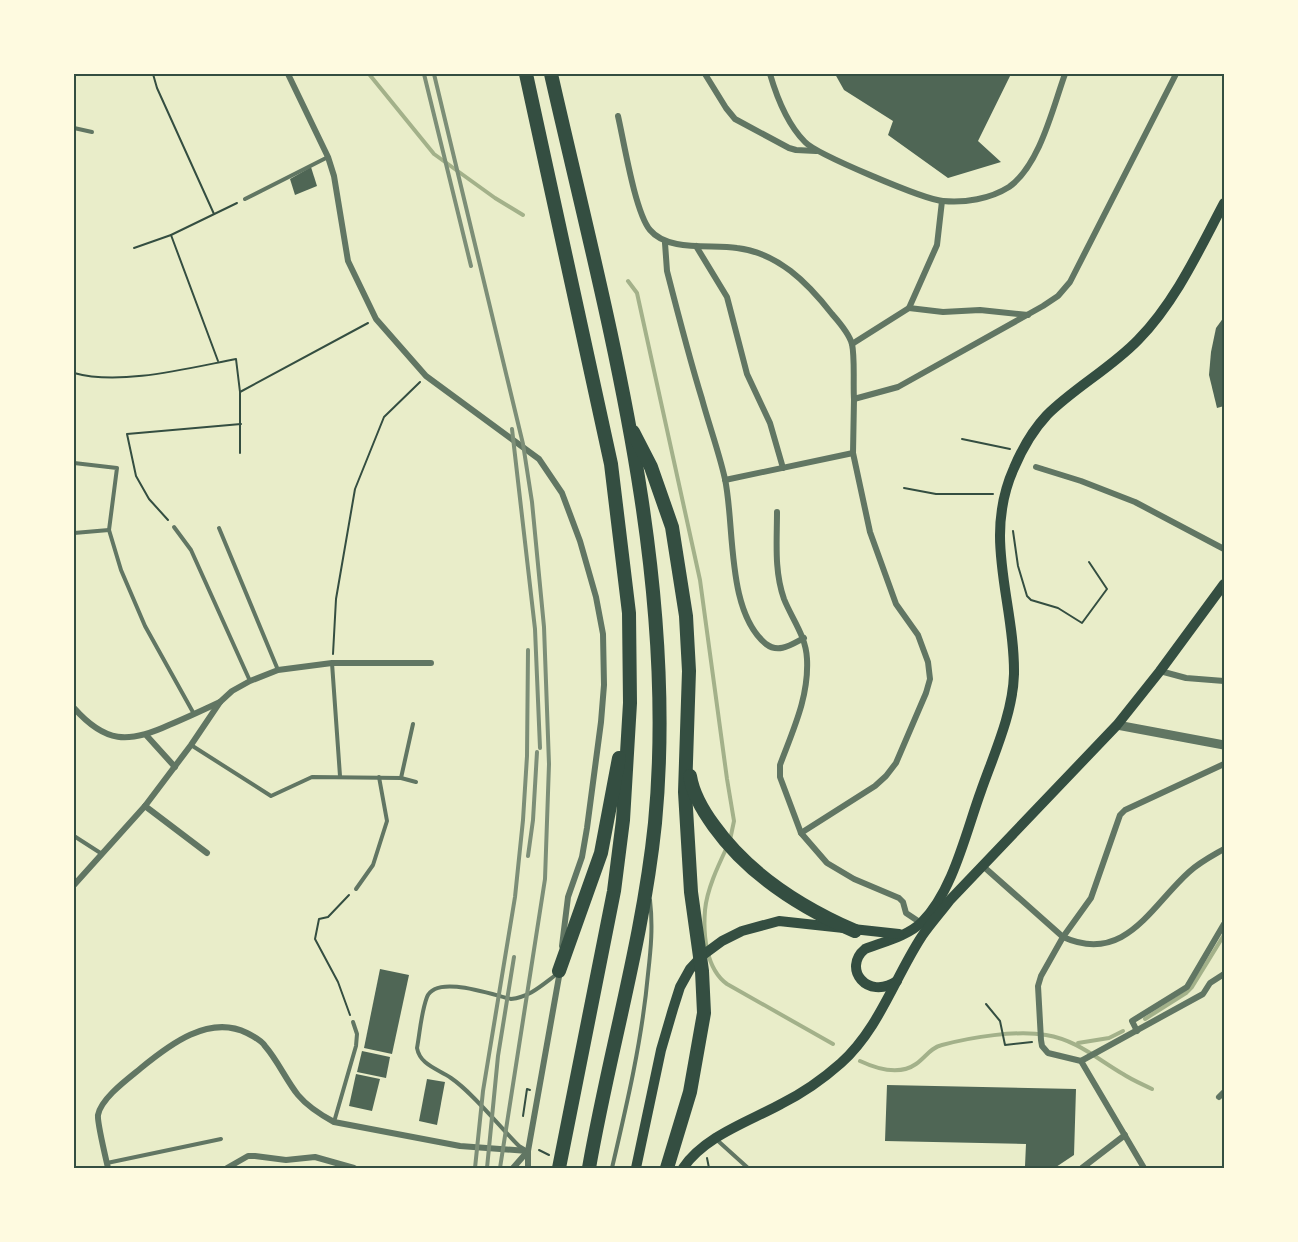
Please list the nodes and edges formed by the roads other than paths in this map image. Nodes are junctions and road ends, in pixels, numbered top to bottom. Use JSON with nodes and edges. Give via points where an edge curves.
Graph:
{"nodes":[{"id":1,"x":288,"y":74,"type":"edge"},
{"id":2,"x":526,"y":74,"type":"edge"},
{"id":3,"x":551,"y":74,"type":"edge"},
{"id":4,"x":705,"y":74,"type":"edge"},
{"id":5,"x":770,"y":74,"type":"edge"},
{"id":6,"x":1065,"y":74,"type":"edge"},
{"id":7,"x":1176,"y":74,"type":"edge"},
{"id":8,"x":618,"y":116,"type":"dead end"},
{"id":9,"x":74,"y":128,"type":"edge"},
{"id":10,"x":92,"y":132,"type":"dead end"},
{"id":11,"x":816,"y":151,"type":"junction"},
{"id":12,"x":328,"y":157,"type":"junction"},
{"id":13,"x":245,"y":199,"type":"road end"},
{"id":14,"x":942,"y":201,"type":"junction"},
{"id":15,"x":1224,"y":202,"type":"edge"},
{"id":16,"x":665,"y":243,"type":"junction"},
{"id":17,"x":696,"y":246,"type":"junction"},
{"id":18,"x":909,"y":308,"type":"junction"},
{"id":19,"x":1029,"y":315,"type":"junction"},
{"id":20,"x":852,"y":344,"type":"junction"},
{"id":21,"x":854,"y":399,"type":"junction"},
{"id":22,"x":628,"y":421,"type":"junction"},
{"id":23,"x":853,"y":453,"type":"junction"},
{"id":24,"x":74,"y":463,"type":"edge"},
{"id":25,"x":1036,"y":467,"type":"dead end"},
{"id":26,"x":783,"y":468,"type":"junction"},
{"id":27,"x":725,"y":480,"type":"junction"},
{"id":28,"x":777,"y":512,"type":"dead end"},
{"id":29,"x":174,"y":527,"type":"road end"},
{"id":30,"x":219,"y":528,"type":"dead end"},
{"id":31,"x":109,"y":530,"type":"junction"},
{"id":32,"x":74,"y":533,"type":"edge"},
{"id":33,"x":1224,"y":549,"type":"edge"},
{"id":34,"x":1224,"y":584,"type":"edge"},
{"id":35,"x":804,"y":638,"type":"junction"},
{"id":36,"x":332,"y":663,"type":"junction"},
{"id":37,"x":431,"y":663,"type":"dead end"},
{"id":38,"x":278,"y":670,"type":"junction"},
{"id":39,"x":1160,"y":672,"type":"junction"},
{"id":40,"x":250,"y":681,"type":"junction"},
{"id":41,"x":1224,"y":681,"type":"edge"},
{"id":42,"x":220,"y":702,"type":"junction"},
{"id":43,"x":630,"y":703,"type":"junction"},
{"id":44,"x":74,"y":708,"type":"edge"},
{"id":45,"x":194,"y":714,"type":"junction"},
{"id":46,"x":413,"y":724,"type":"dead end"},
{"id":47,"x":1117,"y":725,"type":"junction"},
{"id":48,"x":147,"y":736,"type":"junction"},
{"id":49,"x":191,"y":745,"type":"junction"},
{"id":50,"x":1224,"y":745,"type":"edge"},
{"id":51,"x":687,"y":756,"type":"junction"},
{"id":52,"x":1224,"y":764,"type":"edge"},
{"id":53,"x":175,"y":767,"type":"junction"},
{"id":54,"x":340,"y":776,"type":"junction"},
{"id":55,"x":379,"y":777,"type":"junction"},
{"id":56,"x":401,"y":778,"type":"junction"},
{"id":57,"x":416,"y":782,"type":"dead end"},
{"id":58,"x":145,"y":806,"type":"junction"},
{"id":59,"x":801,"y":833,"type":"junction"},
{"id":60,"x":74,"y":836,"type":"edge"},
{"id":61,"x":1224,"y":849,"type":"edge"},
{"id":62,"x":207,"y":853,"type":"dead end"},
{"id":63,"x":103,"y":854,"type":"junction"},
{"id":64,"x":958,"y":855,"type":"junction"},
{"id":65,"x":981,"y":869,"type":"junction"},
{"id":66,"x":647,"y":882,"type":"junction"},
{"id":67,"x":74,"y":885,"type":"edge"},
{"id":68,"x":356,"y":889,"type":"road end"},
{"id":69,"x":921,"y":923,"type":"junction"},
{"id":70,"x":1224,"y":924,"type":"edge"},
{"id":71,"x":855,"y":931,"type":"junction"},
{"id":72,"x":902,"y":934,"type":"junction"},
{"id":73,"x":1064,"y":937,"type":"junction"},
{"id":74,"x":560,"y":971,"type":"junction"},
{"id":75,"x":1224,"y":974,"type":"edge"},
{"id":76,"x":897,"y":981,"type":"junction"},
{"id":77,"x":353,"y":1022,"type":"road end"},
{"id":78,"x":1135,"y":1027,"type":"junction"},
{"id":79,"x":1081,"y":1061,"type":"junction"},
{"id":80,"x":334,"y":1122,"type":"junction"},
{"id":81,"x":1125,"y":1135,"type":"junction"},
{"id":82,"x":221,"y":1139,"type":"dead end"},
{"id":83,"x":716,"y":1139,"type":"junction"},
{"id":84,"x":528,"y":1151,"type":"junction"},
{"id":85,"x":107,"y":1166,"type":"edge"},
{"id":86,"x":227,"y":1168,"type":"edge"},
{"id":87,"x":354,"y":1168,"type":"edge"},
{"id":88,"x":513,"y":1168,"type":"edge"},
{"id":89,"x":528,"y":1168,"type":"edge"},
{"id":90,"x":559,"y":1168,"type":"edge"},
{"id":91,"x":589,"y":1168,"type":"edge"},
{"id":92,"x":612,"y":1168,"type":"edge"},
{"id":93,"x":636,"y":1168,"type":"edge"},
{"id":94,"x":666,"y":1168,"type":"edge"},
{"id":95,"x":682,"y":1168,"type":"edge"},
{"id":96,"x":748,"y":1168,"type":"edge"},
{"id":97,"x":1082,"y":1168,"type":"edge"},
{"id":98,"x":1144,"y":1168,"type":"edge"}],
"edges":[{"from":1,"to":12,"type":"street"},
{"from":2,"to":43,"type":"highway","via":[[611,464],[629,613]]},
{"from":3,"to":22,"type":"highway"},
{"from":4,"to":11,"type":"street","via":[[735,119],[789,148]]},
{"from":5,"to":11,"type":"street","via":[[779,103],[802,140]]},
{"from":6,"to":14,"type":"street","via":[[1032,159],[1010,186],[981,199]]},
{"from":7,"to":19,"type":"street","via":[[1070,282],[1058,296]]},
{"from":8,"to":16,"type":"street","via":[[640,212],[651,231]]},
{"from":9,"to":10,"type":"lane"},
{"from":11,"to":14,"type":"street"},
{"from":12,"to":13,"type":"lane"},
{"from":12,"to":74,"type":"street","via":[[348,261],[376,319],[426,376],[539,459],[570,511],[596,597],[603,634],[601,722],[582,857],[568,897]]},
{"from":14,"to":18,"type":"street","via":[[937,245]]},
{"from":15,"to":64,"type":"main road","via":[[1174,295],[1152,324],[1125,353],[1046,416],[1012,472],[999,529],[1012,644],[1012,688],[998,742]]},
{"from":16,"to":17,"type":"street"},
{"from":16,"to":27,"type":"street","via":[[667,271]]},
{"from":17,"to":20,"type":"street","via":[[753,251],[788,268],[820,298]]},
{"from":17,"to":26,"type":"street","via":[[727,297],[747,374],[770,423]]},
{"from":18,"to":19,"type":"street"},
{"from":18,"to":20,"type":"street"},
{"from":19,"to":21,"type":"street","via":[[898,387]]},
{"from":20,"to":21,"type":"street"},
{"from":21,"to":23,"type":"street"},
{"from":22,"to":51,"type":"highway","via":[[651,467],[672,527],[686,616]]},
{"from":22,"to":66,"type":"highway","via":[[649,564],[660,703],[655,823]]},
{"from":23,"to":26,"type":"street"},
{"from":23,"to":59,"type":"street","via":[[870,532],[896,604],[921,642],[930,679],[900,753],[886,776]]},
{"from":24,"to":31,"type":"lane","via":[[117,468]]},
{"from":25,"to":33,"type":"street","via":[[1135,502]]},
{"from":26,"to":27,"type":"street"},
{"from":27,"to":35,"type":"street","via":[[738,590],[751,623],[761,639],[774,648],[783,649]]},
{"from":28,"to":35,"type":"street","via":[[777,573],[784,598]]},
{"from":29,"to":40,"type":"lane","via":[[191,550]]},
{"from":30,"to":38,"type":"lane"},
{"from":31,"to":32,"type":"lane"},
{"from":31,"to":45,"type":"lane","via":[[145,626]]},
{"from":34,"to":39,"type":"main road"},
{"from":35,"to":59,"type":"street","via":[[806,693],[779,771]]},
{"from":36,"to":37,"type":"street"},
{"from":36,"to":38,"type":"street"},
{"from":36,"to":54,"type":"lane"},
{"from":38,"to":40,"type":"street"},
{"from":39,"to":41,"type":"street"},
{"from":39,"to":47,"type":"main road"},
{"from":40,"to":42,"type":"street"},
{"from":42,"to":45,"type":"street"},
{"from":42,"to":49,"type":"street"},
{"from":43,"to":74,"type":"highway","via":[[601,853]]},
{"from":43,"to":90,"type":"highway","via":[[614,891]]},
{"from":44,"to":48,"type":"street","via":[[117,738]]},
{"from":45,"to":48,"type":"street"},
{"from":46,"to":56,"type":"lane"},
{"from":47,"to":50,"type":"street"},
{"from":47,"to":65,"type":"main road"},
{"from":48,"to":53,"type":"street"},
{"from":49,"to":53,"type":"street"},
{"from":49,"to":54,"type":"lane","via":[[271,796],[312,777]]},
{"from":51,"to":71,"type":"highway","via":[[692,784],[703,810],[747,866],[791,898]]},
{"from":51,"to":94,"type":"highway","via":[[685,792],[691,892],[704,1013],[690,1092]]},
{"from":52,"to":73,"type":"street","via":[[1120,815],[1091,898]]},
{"from":53,"to":58,"type":"street"},
{"from":54,"to":55,"type":"lane"},
{"from":55,"to":56,"type":"lane"},
{"from":55,"to":68,"type":"lane","via":[[387,821],[373,864]]},
{"from":56,"to":57,"type":"lane"},
{"from":58,"to":62,"type":"street"},
{"from":58,"to":63,"type":"street"},
{"from":59,"to":69,"type":"street","via":[[827,863],[899,898],[906,913]]},
{"from":60,"to":63,"type":"lane"},
{"from":61,"to":73,"type":"street","via":[[1188,873],[1128,935],[1103,944],[1076,943]]},
{"from":63,"to":67,"type":"street"},
{"from":64,"to":65,"type":"main road","via":[[964,871],[970,874]]},
{"from":64,"to":69,"type":"main road","via":[[938,899]]},
{"from":65,"to":73,"type":"street"},
{"from":65,"to":76,"type":"main road","via":[[950,900],[922,937]]},
{"from":66,"to":91,"type":"highway"},
{"from":66,"to":92,"type":"lane","via":[[653,923],[645,1004]]},
{"from":69,"to":72,"type":"main road"},
{"from":70,"to":78,"type":"street","via":[[1187,987],[1132,1021]]},
{"from":71,"to":72,"type":"main road"},
{"from":71,"to":93,"type":"main road","via":[[779,921],[742,931],[722,941],[697,962],[680,987],[661,1050]]},
{"from":72,"to":76,"type":"main road","via":[[865,949],[856,960],[859,977],[871,987],[885,988]]},
{"from":73,"to":79,"type":"street","via":[[1038,986],[1041,1039],[1048,1053]]},
{"from":74,"to":84,"type":"street"},
{"from":74,"to":84,"type":"lane","via":[[522,998],[449,985],[436,987],[428,995],[417,1048],[423,1061],[465,1089]]},
{"from":75,"to":78,"type":"street","via":[[1210,983],[1203,994]]},
{"from":76,"to":83,"type":"main road","via":[[876,1019],[843,1061],[824,1078]]},
{"from":77,"to":80,"type":"lane","via":[[356,1047]]},
{"from":78,"to":79,"type":"street","via":[[1114,1044]]},
{"from":79,"to":81,"type":"street"},
{"from":80,"to":84,"type":"street","via":[[460,1146]]},
{"from":80,"to":85,"type":"street","via":[[316,1113],[298,1096],[264,1044],[238,1029],[221,1026],[182,1039],[154,1057],[105,1101],[98,1115]]},
{"from":81,"to":97,"type":"street"},
{"from":81,"to":98,"type":"street"},
{"from":82,"to":85,"type":"lane"},
{"from":83,"to":95,"type":"main road"},
{"from":83,"to":96,"type":"lane"},
{"from":84,"to":88,"type":"street"},
{"from":84,"to":89,"type":"street"},
{"from":86,"to":87,"type":"street","via":[[255,1156],[286,1160],[315,1157]]}]}
